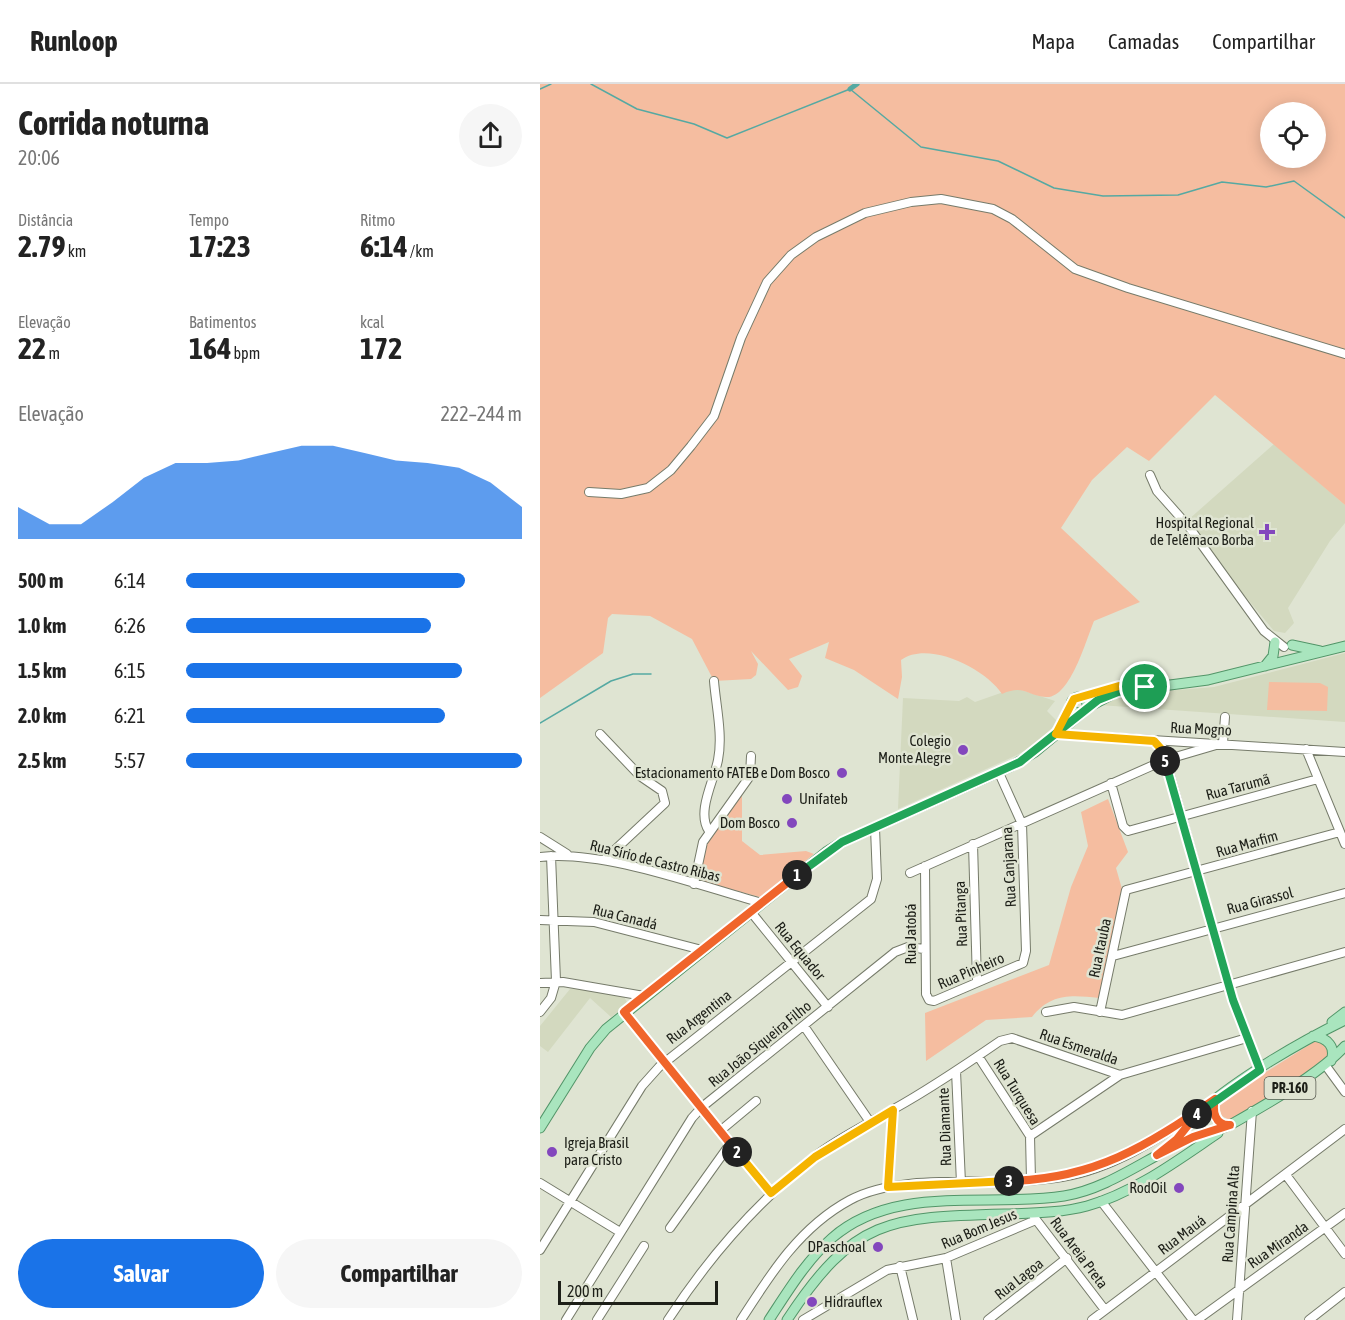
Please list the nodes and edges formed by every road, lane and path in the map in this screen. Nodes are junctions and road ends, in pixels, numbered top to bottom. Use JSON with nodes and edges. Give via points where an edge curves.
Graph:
{"nodes":[{"id":1,"x":1345,"y":354,"type":"edge"},
{"id":2,"x":1150,"y":475,"type":"dead end"},
{"id":3,"x":589,"y":492,"type":"dead end"},
{"id":4,"x":1284,"y":644,"type":"junction"},
{"id":5,"x":1345,"y":646,"type":"edge"},
{"id":6,"x":1322,"y":652,"type":"junction"},
{"id":7,"x":1304,"y":656,"type":"junction"},
{"id":8,"x":1281,"y":662,"type":"junction"},
{"id":9,"x":1264,"y":667,"type":"junction"},
{"id":10,"x":714,"y":681,"type":"dead end"},
{"id":11,"x":1145,"y":687,"type":"junction"},
{"id":12,"x":1083,"y":698,"type":"junction"},
{"id":13,"x":1071,"y":705,"type":"junction"},
{"id":14,"x":1082,"y":712,"type":"junction"},
{"id":15,"x":1064,"y":717,"type":"junction"},
{"id":16,"x":1225,"y":717,"type":"dead end"},
{"id":17,"x":600,"y":734,"type":"dead end"},
{"id":18,"x":1056,"y":734,"type":"junction"},
{"id":19,"x":1154,"y":741,"type":"junction"},
{"id":20,"x":1223,"y":744,"type":"junction"},
{"id":21,"x":1306,"y":749,"type":"junction"},
{"id":22,"x":1345,"y":752,"type":"edge"},
{"id":23,"x":751,"y":756,"type":"dead end"},
{"id":24,"x":1165,"y":760,"type":"junction"},
{"id":25,"x":999,"y":773,"type":"junction"},
{"id":26,"x":1318,"y":779,"type":"junction"},
{"id":27,"x":1111,"y":783,"type":"junction"},
{"id":28,"x":1181,"y":816,"type":"junction"},
{"id":29,"x":1022,"y":824,"type":"junction"},
{"id":30,"x":875,"y":828,"type":"junction"},
{"id":31,"x":709,"y":831,"type":"junction"},
{"id":32,"x":1340,"y":832,"type":"junction"},
{"id":33,"x":542,"y":840,"type":"edge"},
{"id":34,"x":973,"y":844,"type":"junction"},
{"id":35,"x":1345,"y":844,"type":"edge"},
{"id":36,"x":568,"y":855,"type":"junction"},
{"id":37,"x":551,"y":856,"type":"junction"},
{"id":38,"x":540,"y":857,"type":"edge"},
{"id":39,"x":604,"y":860,"type":"junction"},
{"id":40,"x":925,"y":866,"type":"junction"},
{"id":41,"x":1197,"y":872,"type":"junction"},
{"id":42,"x":910,"y":873,"type":"dead end"},
{"id":43,"x":694,"y":884,"type":"junction"},
{"id":44,"x":1126,"y":890,"type":"joint"},
{"id":45,"x":1345,"y":893,"type":"edge"},
{"id":46,"x":762,"y":903,"type":"junction"},
{"id":47,"x":751,"y":912,"type":"junction"},
{"id":48,"x":553,"y":919,"type":"junction"},
{"id":49,"x":540,"y":920,"type":"edge"},
{"id":50,"x":1212,"y":927,"type":"junction"},
{"id":51,"x":924,"y":949,"type":"junction"},
{"id":52,"x":702,"y":951,"type":"junction"},
{"id":53,"x":1345,"y":952,"type":"edge"},
{"id":54,"x":1113,"y":956,"type":"junction"},
{"id":55,"x":791,"y":962,"type":"junction"},
{"id":56,"x":1023,"y":963,"type":"joint"},
{"id":57,"x":556,"y":981,"type":"junction"},
{"id":58,"x":977,"y":982,"type":"junction"},
{"id":59,"x":540,"y":983,"type":"edge"},
{"id":60,"x":1229,"y":984,"type":"junction"},
{"id":61,"x":644,"y":996,"type":"junction"},
{"id":62,"x":929,"y":1000,"type":"joint"},
{"id":63,"x":828,"y":1007,"type":"junction"},
{"id":64,"x":540,"y":1012,"type":"edge"},
{"id":65,"x":624,"y":1012,"type":"junction"},
{"id":66,"x":1046,"y":1012,"type":"dead end"},
{"id":67,"x":1100,"y":1012,"type":"junction"},
{"id":68,"x":1345,"y":1012,"type":"edge"},
{"id":69,"x":1345,"y":1020,"type":"edge"},
{"id":70,"x":804,"y":1026,"type":"junction"},
{"id":71,"x":1313,"y":1036,"type":"junction"},
{"id":72,"x":1246,"y":1038,"type":"junction"},
{"id":73,"x":1345,"y":1046,"type":"edge"},
{"id":74,"x":1345,"y":1051,"type":"edge"},
{"id":75,"x":978,"y":1056,"type":"junction"},
{"id":76,"x":665,"y":1061,"type":"junction"},
{"id":77,"x":1328,"y":1064,"type":"junction"},
{"id":78,"x":1260,"y":1070,"type":"junction"},
{"id":79,"x":956,"y":1071,"type":"junction"},
{"id":80,"x":1120,"y":1075,"type":"junction"},
{"id":81,"x":1345,"y":1092,"type":"edge"},
{"id":82,"x":1215,"y":1099,"type":"junction"},
{"id":83,"x":756,"y":1101,"type":"dead end"},
{"id":84,"x":702,"y":1107,"type":"junction"},
{"id":85,"x":893,"y":1110,"type":"junction"},
{"id":86,"x":1252,"y":1111,"type":"junction"},
{"id":87,"x":870,"y":1122,"type":"junction"},
{"id":88,"x":1230,"y":1125,"type":"junction"},
{"id":89,"x":540,"y":1128,"type":"edge"},
{"id":90,"x":1345,"y":1129,"type":"edge"},
{"id":91,"x":720,"y":1131,"type":"junction"},
{"id":92,"x":1030,"y":1136,"type":"junction"},
{"id":93,"x":730,"y":1144,"type":"junction"},
{"id":94,"x":1157,"y":1155,"type":"junction"},
{"id":95,"x":1286,"y":1175,"type":"junction"},
{"id":96,"x":1032,"y":1180,"type":"junction"},
{"id":97,"x":540,"y":1183,"type":"edge"},
{"id":98,"x":961,"y":1183,"type":"junction"},
{"id":99,"x":888,"y":1187,"type":"junction"},
{"id":100,"x":771,"y":1193,"type":"junction"},
{"id":101,"x":1101,"y":1201,"type":"junction"},
{"id":102,"x":570,"y":1202,"type":"junction"},
{"id":103,"x":1245,"y":1204,"type":"junction"},
{"id":104,"x":1345,"y":1213,"type":"edge"},
{"id":105,"x":1034,"y":1216,"type":"junction"},
{"id":106,"x":669,"y":1228,"type":"dead end"},
{"id":107,"x":1325,"y":1228,"type":"junction"},
{"id":108,"x":621,"y":1232,"type":"junction"},
{"id":109,"x":644,"y":1246,"type":"dead end"},
{"id":110,"x":540,"y":1250,"type":"edge"},
{"id":111,"x":1345,"y":1254,"type":"edge"},
{"id":112,"x":946,"y":1258,"type":"junction"},
{"id":113,"x":1067,"y":1258,"type":"junction"},
{"id":114,"x":900,"y":1266,"type":"junction"},
{"id":115,"x":1157,"y":1271,"type":"junction"},
{"id":116,"x":1239,"y":1289,"type":"junction"},
{"id":117,"x":1345,"y":1292,"type":"edge"},
{"id":118,"x":1105,"y":1310,"type":"junction"},
{"id":119,"x":566,"y":1320,"type":"edge"},
{"id":120,"x":597,"y":1320,"type":"edge"},
{"id":121,"x":668,"y":1320,"type":"edge"},
{"id":122,"x":741,"y":1320,"type":"edge"},
{"id":123,"x":769,"y":1320,"type":"edge"},
{"id":124,"x":787,"y":1320,"type":"edge"},
{"id":125,"x":803,"y":1320,"type":"edge"},
{"id":126,"x":913,"y":1320,"type":"edge"},
{"id":127,"x":956,"y":1320,"type":"edge"},
{"id":128,"x":988,"y":1320,"type":"edge"},
{"id":129,"x":1092,"y":1320,"type":"edge"},
{"id":130,"x":1195,"y":1320,"type":"edge"},
{"id":131,"x":1237,"y":1320,"type":"edge"},
{"id":132,"x":1309,"y":1320,"type":"edge"}],
"edges":[{"from":1,"to":3,"type":"street","via":[[1075,269],[1012,219],[993,209],[942,199],[911,202],[865,213],[816,237],[791,255],[767,282],[741,338],[714,416],[692,446],[648,488],[621,494]]},
{"from":2,"to":4,"type":"street","via":[[1156,491],[1189,527],[1264,631]]},
{"from":4,"to":6,"type":"main road"},
{"from":4,"to":7,"type":"street"},
{"from":4,"to":8,"type":"street"},
{"from":4,"to":9,"type":"main road"},
{"from":5,"to":6,"type":"main road"},
{"from":6,"to":7,"type":"main road"},
{"from":7,"to":8,"type":"main road"},
{"from":8,"to":9,"type":"main road"},
{"from":9,"to":11,"type":"main road","via":[[1208,680]]},
{"from":10,"to":31,"type":"street","via":[[719,745],[704,814]]},
{"from":11,"to":12,"type":"main road","via":[[1119,686]]},
{"from":11,"to":14,"type":"main road","via":[[1107,696]]},
{"from":12,"to":13,"type":"main road","via":[[1074,699]]},
{"from":12,"to":14,"type":"main road"},
{"from":13,"to":14,"type":"main road","via":[[1075,713]]},
{"from":13,"to":15,"type":"main road"},
{"from":14,"to":15,"type":"main road"},
{"from":14,"to":18,"type":"main road"},
{"from":15,"to":18,"type":"main road"},
{"from":16,"to":20,"type":"street"},
{"from":17,"to":39,"type":"street","via":[[665,796],[665,803],[656,814]]},
{"from":18,"to":19,"type":"street","name":"Rua Mogno"},
{"from":18,"to":25,"type":"main road","via":[[1028,757]]},
{"from":19,"to":20,"type":"street","name":"Rua Mogno"},
{"from":19,"to":24,"type":"street"},
{"from":20,"to":21,"type":"street","name":"Rua Mogno"},
{"from":20,"to":24,"type":"street"},
{"from":21,"to":22,"type":"street","name":"Rua Mogno"},
{"from":21,"to":26,"type":"street"},
{"from":23,"to":31,"type":"street","via":[[750,776]]},
{"from":24,"to":27,"type":"street"},
{"from":24,"to":28,"type":"street"},
{"from":25,"to":29,"type":"street","name":"Rua Canjarana"},
{"from":25,"to":30,"type":"main road"},
{"from":26,"to":28,"type":"street","name":"Rua Tarumã"},
{"from":26,"to":32,"type":"street"},
{"from":27,"to":28,"type":"street","name":"Rua Tarumã","via":[[1123,826],[1130,831]]},
{"from":27,"to":29,"type":"street"},
{"from":28,"to":41,"type":"street"},
{"from":29,"to":34,"type":"street"},
{"from":29,"to":56,"type":"street","name":"Rua Canjarana","via":[[1026,951]]},
{"from":30,"to":46,"type":"main road","via":[[834,847]]},
{"from":30,"to":55,"type":"street","name":"Rua Argentina","via":[[878,879],[874,894]]},
{"from":31,"to":43,"type":"street"},
{"from":32,"to":35,"type":"street"},
{"from":32,"to":41,"type":"street","name":"Rua Marfim"},
{"from":33,"to":36,"type":"street"},
{"from":34,"to":40,"type":"street"},
{"from":34,"to":58,"type":"street","name":"Rua Pitanga"},
{"from":36,"to":37,"type":"street","name":"Rua Sírio de Castro Ribas"},
{"from":36,"to":39,"type":"street","name":"Rua Sírio de Castro Ribas"},
{"from":37,"to":38,"type":"street","name":"Rua Sírio de Castro Ribas"},
{"from":37,"to":48,"type":"street"},
{"from":39,"to":43,"type":"street","name":"Rua Sírio de Castro Ribas"},
{"from":40,"to":42,"type":"street"},
{"from":40,"to":51,"type":"street","name":"Rua Jatobá"},
{"from":41,"to":44,"type":"street","name":"Rua Marfim"},
{"from":41,"to":50,"type":"street"},
{"from":43,"to":46,"type":"street","name":"Rua Sírio de Castro Ribas"},
{"from":44,"to":54,"type":"street","name":"Rua Itauba"},
{"from":45,"to":50,"type":"street","name":"Rua Girassol"},
{"from":46,"to":47,"type":"main road"},
{"from":47,"to":52,"type":"main road"},
{"from":47,"to":55,"type":"street","name":"Rua Equador"},
{"from":48,"to":49,"type":"street","name":"Rua Canadá"},
{"from":48,"to":52,"type":"street","name":"Rua Canadá","via":[[594,922]]},
{"from":48,"to":57,"type":"street"},
{"from":50,"to":54,"type":"street","name":"Rua Girassol"},
{"from":50,"to":60,"type":"street"},
{"from":51,"to":62,"type":"street","name":"Rua Jatobá"},
{"from":51,"to":63,"type":"street","name":"Rua João Siqueira Filho","via":[[900,949]]},
{"from":52,"to":61,"type":"main road"},
{"from":53,"to":60,"type":"street"},
{"from":54,"to":67,"type":"street","name":"Rua Itauba"},
{"from":55,"to":63,"type":"street","name":"Rua Equador"},
{"from":55,"to":76,"type":"street","name":"Rua Argentina"},
{"from":56,"to":58,"type":"street","name":"Rua Pinheiro"},
{"from":57,"to":59,"type":"street"},
{"from":57,"to":61,"type":"street"},
{"from":57,"to":64,"type":"street","via":[[551,998]]},
{"from":58,"to":62,"type":"street","name":"Rua Pinheiro"},
{"from":60,"to":67,"type":"street","via":[[1131,1013]]},
{"from":60,"to":72,"type":"street"},
{"from":61,"to":65,"type":"main road"},
{"from":63,"to":70,"type":"street","name":"Rua João Siqueira Filho"},
{"from":65,"to":76,"type":"street"},
{"from":65,"to":89,"type":"main road","via":[[590,1048]]},
{"from":66,"to":67,"type":"street","via":[[1074,1007]]},
{"from":68,"to":71,"type":"main road"},
{"from":69,"to":71,"type":"main road","number":"PR-160"},
{"from":70,"to":84,"type":"street","name":"Rua João Siqueira Filho"},
{"from":70,"to":87,"type":"street"},
{"from":71,"to":77,"type":"main road","via":[[1331,1046],[1333,1054]]},
{"from":71,"to":78,"type":"main road","number":"PR-160"},
{"from":72,"to":78,"type":"street"},
{"from":72,"to":80,"type":"street","name":"Rua Esmeralda"},
{"from":73,"to":77,"type":"main road","number":"PR-160"},
{"from":74,"to":77,"type":"main road"},
{"from":75,"to":79,"type":"street"},
{"from":75,"to":80,"type":"street","name":"Rua Esmeralda","via":[[1007,1038]]},
{"from":75,"to":92,"type":"street","name":"Rua Turquesa"},
{"from":76,"to":84,"type":"street"},
{"from":76,"to":102,"type":"street","name":"Rua Argentina","via":[[642,1086]]},
{"from":77,"to":81,"type":"street"},
{"from":77,"to":86,"type":"main road","number":"PR-160"},
{"from":78,"to":82,"type":"main road","number":"PR-160"},
{"from":79,"to":85,"type":"street"},
{"from":79,"to":98,"type":"street","name":"Rua Diamante"},
{"from":80,"to":92,"type":"street"},
{"from":82,"to":88,"type":"main road","via":[[1213,1112],[1217,1120]]},
{"from":82,"to":94,"type":"main road","number":"PR-160"},
{"from":82,"to":96,"type":"street","via":[[1106,1164],[1071,1175]]},
{"from":83,"to":91,"type":"street"},
{"from":84,"to":91,"type":"street"},
{"from":84,"to":108,"type":"street","name":"Rua João Siqueira Filho"},
{"from":85,"to":87,"type":"street"},
{"from":85,"to":99,"type":"street"},
{"from":86,"to":88,"type":"main road","number":"PR-160"},
{"from":86,"to":103,"type":"street","name":"Rua Campina Alta"},
{"from":87,"to":100,"type":"street","via":[[815,1157]]},
{"from":88,"to":94,"type":"main road","number":"PR-160"},
{"from":88,"to":101,"type":"main road"},
{"from":90,"to":95,"type":"street","name":"Rua Mauá"},
{"from":91,"to":93,"type":"street"},
{"from":92,"to":96,"type":"street","name":"Rua Turquesa"},
{"from":93,"to":100,"type":"street"},
{"from":93,"to":106,"type":"street"},
{"from":94,"to":123,"type":"main road","number":"PR-160","via":[[1115,1178],[1065,1196],[930,1202],[874,1213],[844,1228],[823,1246]]},
{"from":95,"to":103,"type":"street","name":"Rua Mauá"},
{"from":95,"to":107,"type":"street"},
{"from":96,"to":98,"type":"street"},
{"from":97,"to":102,"type":"street"},
{"from":98,"to":99,"type":"street"},
{"from":99,"to":122,"type":"street","via":[[851,1200],[813,1227],[773,1270]]},
{"from":100,"to":121,"type":"street","via":[[725,1243]]},
{"from":101,"to":105,"type":"main road"},
{"from":101,"to":115,"type":"street"},
{"from":102,"to":108,"type":"street"},
{"from":102,"to":110,"type":"street","name":"Rua Argentina"},
{"from":103,"to":115,"type":"street","name":"Rua Mauá"},
{"from":103,"to":116,"type":"street","name":"Rua Campina Alta"},
{"from":104,"to":107,"type":"street","name":"Rua Miranda"},
{"from":105,"to":112,"type":"street","name":"Rua Bom Jesus"},
{"from":105,"to":113,"type":"street","name":"Rua Areia Preta"},
{"from":105,"to":124,"type":"main road","via":[[925,1217],[881,1227],[832,1260]]},
{"from":107,"to":111,"type":"street"},
{"from":107,"to":116,"type":"street","name":"Rua Miranda"},
{"from":108,"to":119,"type":"street","name":"Rua João Siqueira Filho"},
{"from":109,"to":120,"type":"street"},
{"from":112,"to":114,"type":"street","name":"Rua Bom Jesus"},
{"from":112,"to":127,"type":"street"},
{"from":113,"to":118,"type":"street","name":"Rua Areia Preta"},
{"from":113,"to":128,"type":"street","name":"Rua Lagoa"},
{"from":114,"to":125,"type":"street","name":"Rua Bom Jesus"},
{"from":114,"to":126,"type":"street"},
{"from":115,"to":118,"type":"street","name":"Rua Mauá"},
{"from":115,"to":130,"type":"street"},
{"from":116,"to":130,"type":"street","name":"Rua Miranda"},
{"from":116,"to":131,"type":"street","name":"Rua Campina Alta"},
{"from":117,"to":132,"type":"street"},
{"from":118,"to":129,"type":"street","name":"Rua Mauá"}]}
